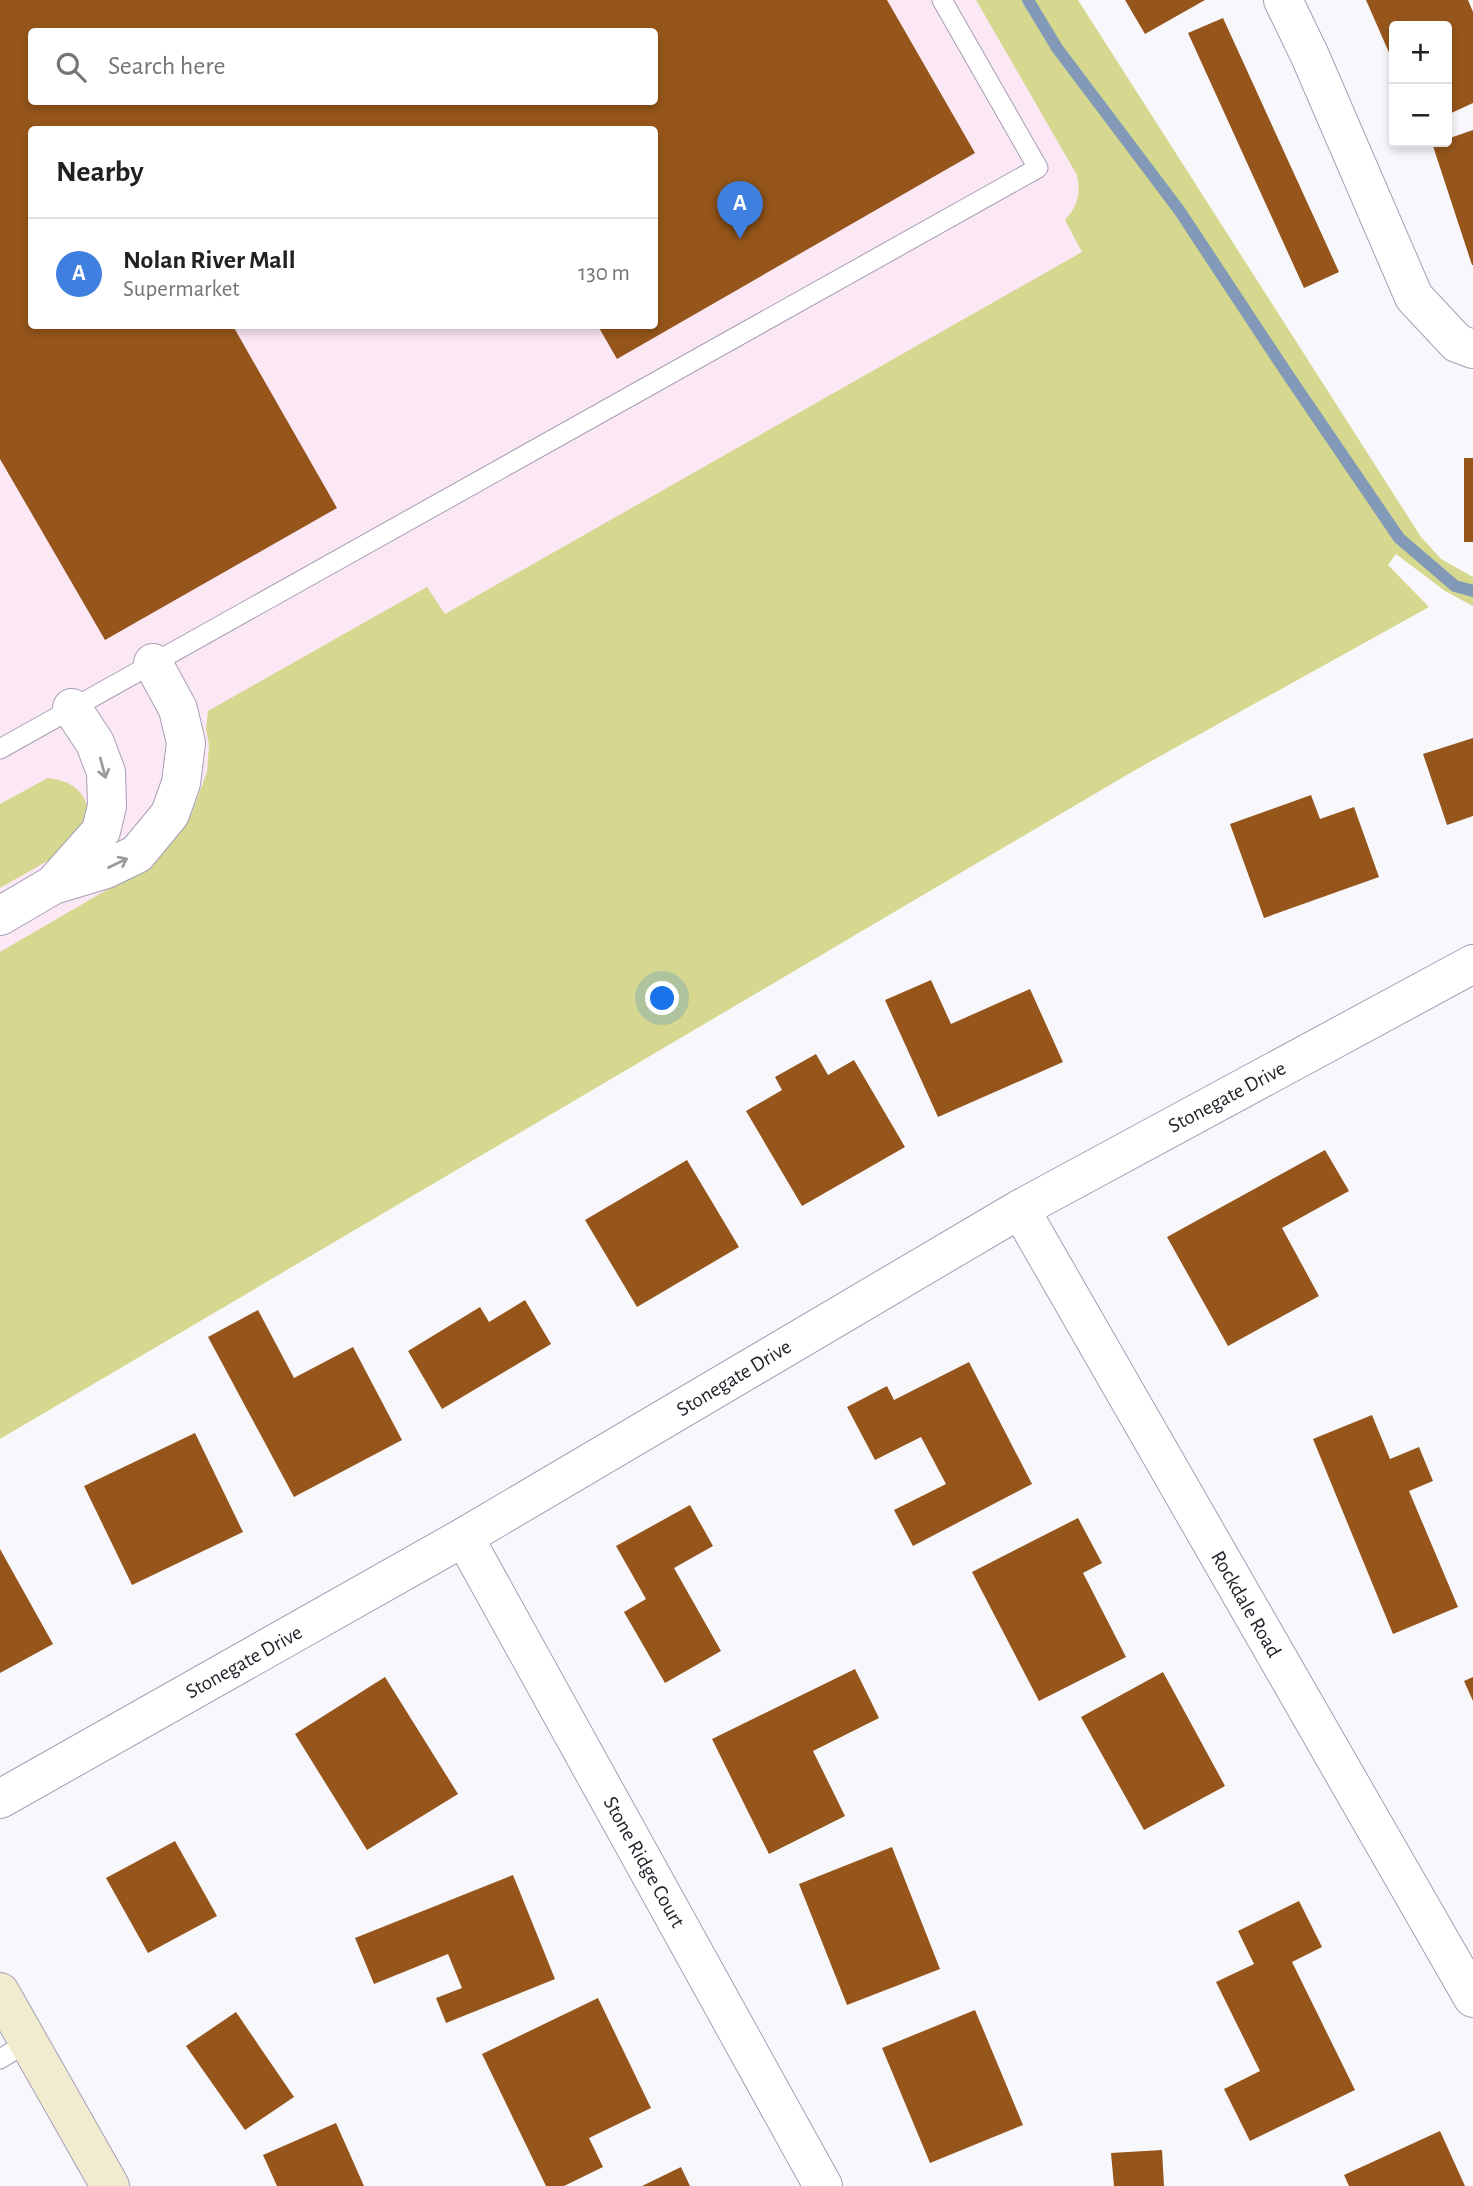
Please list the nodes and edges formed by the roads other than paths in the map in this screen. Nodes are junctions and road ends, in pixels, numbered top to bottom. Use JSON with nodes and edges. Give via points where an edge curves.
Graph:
{"nodes":[{"id":1,"x":942,"y":0,"type":"edge"},
{"id":2,"x":1283,"y":0,"type":"edge"},
{"id":3,"x":1473,"y":349,"type":"edge"},
{"id":4,"x":153,"y":663,"type":"junction"},
{"id":5,"x":72,"y":708,"type":"junction"},
{"id":6,"x":0,"y":749,"type":"edge"},
{"id":7,"x":53,"y":885,"type":"junction"},
{"id":8,"x":0,"y":916,"type":"edge"},
{"id":9,"x":1473,"y":964,"type":"edge"},
{"id":10,"x":1020,"y":1209,"type":"junction"},
{"id":11,"x":464,"y":1537,"type":"junction"},
{"id":12,"x":0,"y":1799,"type":"edge"},
{"id":13,"x":0,"y":1992,"type":"edge"},
{"id":14,"x":1473,"y":1998,"type":"edge"},
{"id":15,"x":14,"y":2051,"type":"edge"},
{"id":16,"x":110,"y":2186,"type":"edge"},
{"id":17,"x":823,"y":2186,"type":"edge"}],
"edges":[{"from":1,"to":4,"type":"lane","via":[[1038,168]]},
{"from":2,"to":3,"type":"street","via":[[1414,297],[1457,343]]},
{"from":4,"to":5,"type":"lane"},
{"from":7,"to":4,"type":"street","one_way":true,"via":[[137,854],[170,814],[181,783],[186,743],[178,709]]},
{"from":5,"to":6,"type":"lane"},
{"from":5,"to":7,"type":"street","one_way":true,"via":[[95,743],[106,772],[107,806],[101,831]]},
{"from":7,"to":8,"type":"street"},
{"from":9,"to":10,"type":"street","name":"Stonegate Drive"},
{"from":10,"to":11,"type":"street","name":"Stonegate Drive"},
{"from":10,"to":14,"type":"street","name":"Rockdale Road"},
{"from":11,"to":12,"type":"street","name":"Stonegate Drive"},
{"from":11,"to":17,"type":"street","name":"Stone Ridge Court"},
{"from":13,"to":15,"type":"main road"},
{"from":15,"to":16,"type":"main road"}]}
